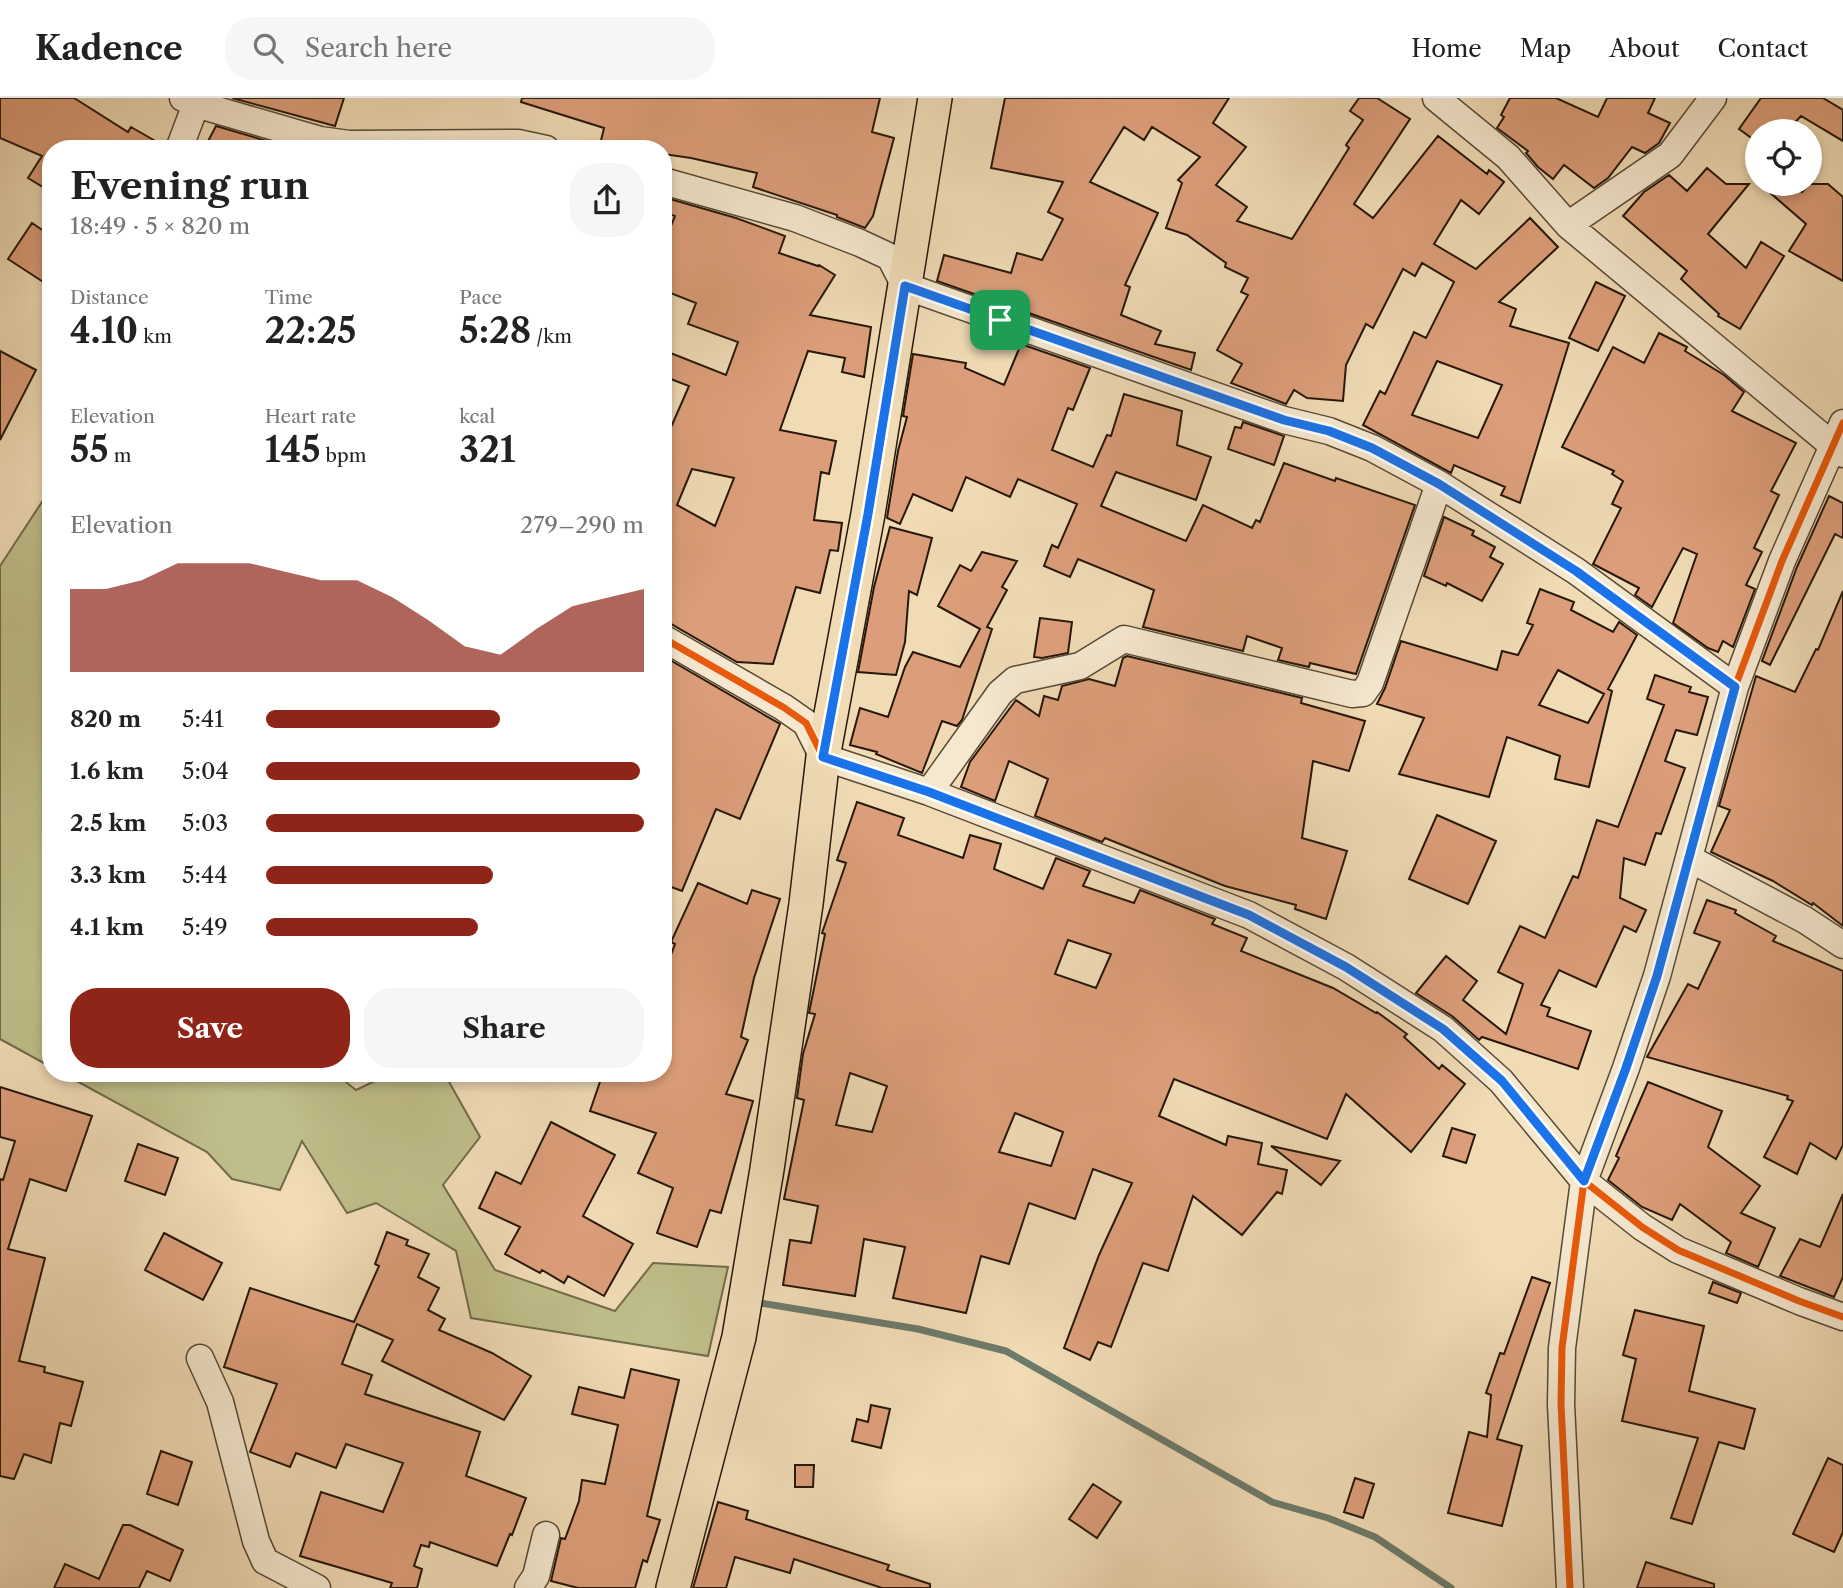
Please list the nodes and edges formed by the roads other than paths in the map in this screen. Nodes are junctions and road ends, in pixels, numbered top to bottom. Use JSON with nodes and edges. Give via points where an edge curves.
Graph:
{"nodes":[{"id":1,"x":935,"y":98,"type":"edge"},
{"id":2,"x":1436,"y":98,"type":"edge"},
{"id":3,"x":1713,"y":98,"type":"edge"},
{"id":4,"x":189,"y":101,"type":"edge"},
{"id":5,"x":180,"y":140,"type":"edge"},
{"id":6,"x":320,"y":140,"type":"edge"},
{"id":7,"x":672,"y":184,"type":"edge"},
{"id":8,"x":1568,"y":225,"type":"junction"},
{"id":9,"x":905,"y":286,"type":"junction"},
{"id":10,"x":1840,"y":440,"type":"edge"},
{"id":11,"x":1439,"y":484,"type":"junction"},
{"id":12,"x":672,"y":643,"type":"edge"},
{"id":13,"x":1735,"y":687,"type":"junction"},
{"id":14,"x":823,"y":757,"type":"junction"},
{"id":15,"x":929,"y":792,"type":"junction"},
{"id":16,"x":1690,"y":859,"type":"junction"},
{"id":17,"x":1843,"y":945,"type":"edge"},
{"id":18,"x":1584,"y":1181,"type":"junction"},
{"id":19,"x":1843,"y":1317,"type":"edge"},
{"id":20,"x":200,"y":1358,"type":"dead end"},
{"id":21,"x":546,"y":1535,"type":"dead end"},
{"id":22,"x":317,"y":1588,"type":"edge"},
{"id":23,"x":528,"y":1588,"type":"edge"},
{"id":24,"x":673,"y":1588,"type":"edge"},
{"id":25,"x":1570,"y":1588,"type":"edge"}],
"edges":[{"from":1,"to":9,"type":"main road"},
{"from":2,"to":8,"type":"street","via":[[1508,157]]},
{"from":3,"to":8,"type":"street","via":[[1670,155]]},
{"from":4,"to":5,"type":"street"},
{"from":4,"to":6,"type":"street"},
{"from":7,"to":9,"type":"street","via":[[795,218],[860,243],[890,257]]},
{"from":8,"to":10,"type":"street"},
{"from":9,"to":11,"type":"street","via":[[1284,420],[1329,431]]},
{"from":9,"to":14,"type":"main road"},
{"from":10,"to":13,"type":"street","via":[[1782,561]]},
{"from":11,"to":13,"type":"street","via":[[1576,571]]},
{"from":11,"to":15,"type":"street","via":[[1363,693],[1124,639],[1080,666],[1015,680]]},
{"from":12,"to":14,"type":"street","via":[[806,723]]},
{"from":13,"to":16,"type":"street"},
{"from":14,"to":15,"type":"street"},
{"from":14,"to":24,"type":"main road","via":[[806,904],[738,1337]]},
{"from":15,"to":18,"type":"street","via":[[1249,915],[1346,967],[1443,1029],[1502,1081]]},
{"from":16,"to":17,"type":"street"},
{"from":16,"to":18,"type":"street","via":[[1644,1015]]},
{"from":18,"to":19,"type":"street","via":[[1678,1250]]},
{"from":18,"to":25,"type":"street","via":[[1562,1348]]},
{"from":20,"to":22,"type":"street","via":[[220,1402],[265,1561]]},
{"from":21,"to":23,"type":"street","via":[[536,1576]]}]}
